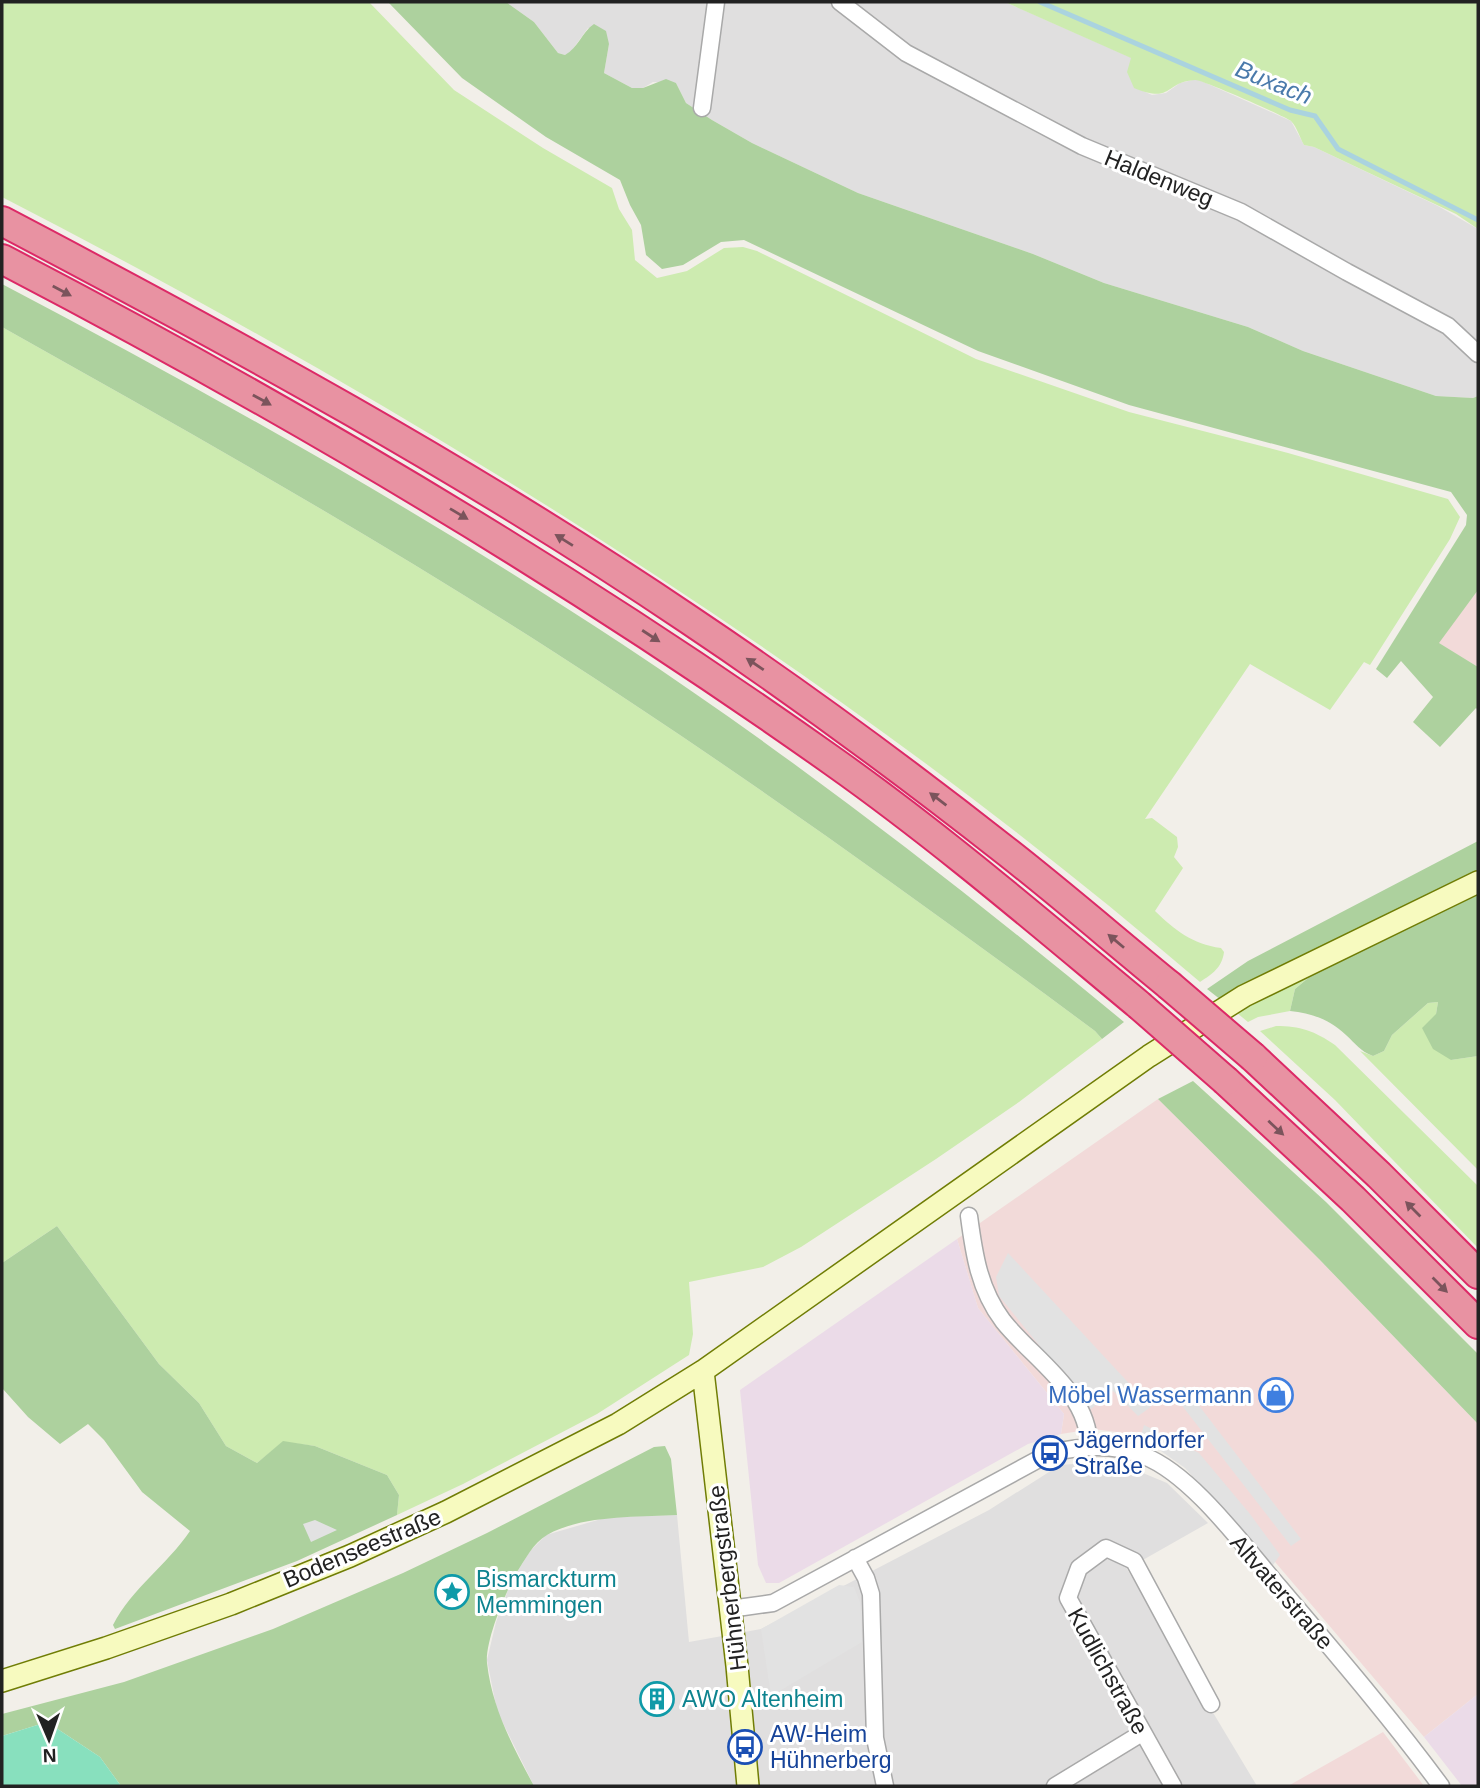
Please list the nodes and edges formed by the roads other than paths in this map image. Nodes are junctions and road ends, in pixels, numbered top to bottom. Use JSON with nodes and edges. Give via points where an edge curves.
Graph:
{"nodes":[{"id":1,"x":716,"y":2,"type":"edge"},
{"id":2,"x":840,"y":2,"type":"edge"},
{"id":3,"x":702,"y":108,"type":"dead end"},
{"id":4,"x":2,"y":221,"type":"edge"},
{"id":5,"x":2,"y":259,"type":"edge"},
{"id":6,"x":1478,"y":354,"type":"edge"},
{"id":7,"x":1478,"y":882,"type":"edge"},
{"id":8,"x":969,"y":1216,"type":"dead end"},
{"id":9,"x":1478,"y":1274,"type":"edge"},
{"id":10,"x":1478,"y":1324,"type":"edge"},
{"id":11,"x":703,"y":1371,"type":"junction"},
{"id":12,"x":1089,"y":1446,"type":"junction"},
{"id":13,"x":855,"y":1558,"type":"junction"},
{"id":14,"x":730,"y":1609,"type":"junction"},
{"id":15,"x":2,"y":1681,"type":"edge"},
{"id":16,"x":1212,"y":1704,"type":"dead end"},
{"id":17,"x":1142,"y":1733,"type":"junction"},
{"id":18,"x":748,"y":1786,"type":"edge"},
{"id":19,"x":885,"y":1786,"type":"edge"},
{"id":20,"x":1055,"y":1786,"type":"edge"},
{"id":21,"x":1173,"y":1786,"type":"edge"},
{"id":22,"x":1441,"y":1786,"type":"edge"}],
"edges":[{"from":1,"to":3,"type":"street"},
{"from":2,"to":6,"type":"street","name":"Haldenweg","via":[[906,53],[1082,146],[1241,212],[1448,326]]},
{"from":9,"to":4,"type":"highway","one_way":true,"bridge":true,"via":[[1379,1175],[1169,985],[1007,851],[837,723],[685,617],[528,517],[325,395]]},
{"from":5,"to":10,"type":"highway","one_way":true,"bridge":true,"via":[[337,442],[520,551],[837,764],[984,877],[1226,1081]]},
{"from":7,"to":11,"type":"main road","name":"Bodenseestraße","via":[[1244,996],[1149,1056]]},
{"from":8,"to":12,"type":"street","via":[[973,1253],[984,1287],[1004,1321],[1074,1401],[1086,1423]]},
{"from":11,"to":14,"type":"main road","name":"Hühnerbergstraße"},
{"from":11,"to":15,"type":"main road","name":"Bodenseestraße","via":[[596,1436],[351,1556],[218,1608]]},
{"from":12,"to":13,"type":"street","via":[[1050,1453],[1026,1464]]},
{"from":12,"to":22,"type":"street","name":"Altvaterstraße","via":[[1145,1456],[1180,1479],[1313,1626]]},
{"from":13,"to":14,"type":"street","via":[[773,1603]]},
{"from":13,"to":19,"type":"street","via":[[871,1594],[875,1738]]},
{"from":14,"to":18,"type":"main road","name":"Hühnerbergstraße"},
{"from":16,"to":17,"type":"street","name":"Kudlichstraße","via":[[1134,1561],[1106,1549],[1079,1568],[1068,1598]]},
{"from":17,"to":20,"type":"street"},
{"from":17,"to":21,"type":"street","name":"Kudlichstraße"}]}
